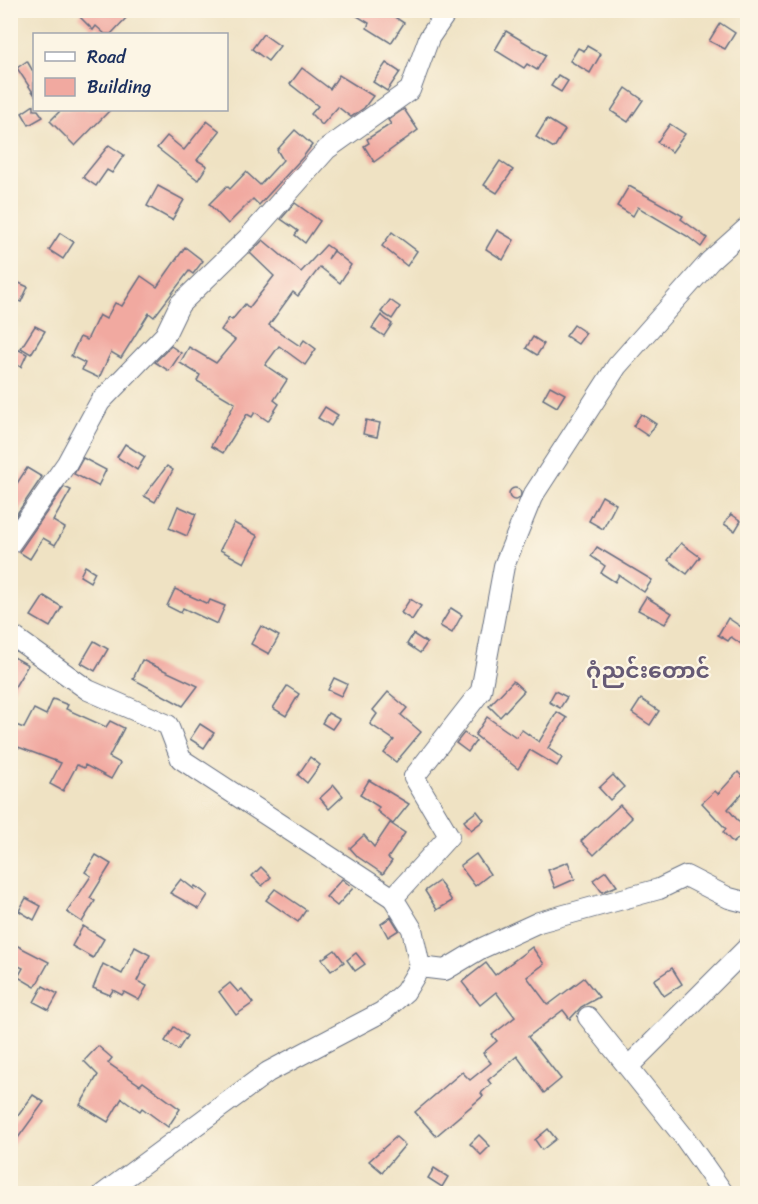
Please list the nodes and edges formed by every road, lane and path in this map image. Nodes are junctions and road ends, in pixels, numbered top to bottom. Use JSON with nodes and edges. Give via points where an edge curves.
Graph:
{"nodes":[{"id":1,"x":448,"y":10,"type":"edge"},
{"id":2,"x":747,"y":227,"type":"edge"},
{"id":3,"x":10,"y":544,"type":"edge"},
{"id":4,"x":10,"y":634,"type":"edge"},
{"id":5,"x":393,"y":898,"type":"junction"},
{"id":6,"x":747,"y":903,"type":"edge"},
{"id":7,"x":747,"y":947,"type":"edge"},
{"id":8,"x":420,"y":967,"type":"junction"},
{"id":9,"x":588,"y":1017,"type":"dead end"},
{"id":10,"x":629,"y":1066,"type":"junction"},
{"id":11,"x":103,"y":1194,"type":"edge"},
{"id":12,"x":724,"y":1194,"type":"edge"}],
"edges":[{"from":1,"to":3,"type":"street","via":[[429,38],[410,90],[327,149],[249,237],[180,304],[165,334],[100,402],[67,463]]},
{"from":2,"to":5,"type":"street","via":[[710,261],[617,366],[532,497],[504,566],[481,691],[414,777],[448,836]]},
{"from":4,"to":5,"type":"street","via":[[88,690],[168,725],[181,759]]},
{"from":5,"to":8,"type":"street","via":[[412,929]]},
{"from":6,"to":8,"type":"street","via":[[686,876],[658,889],[539,922],[445,970]]},
{"from":7,"to":10,"type":"street"},
{"from":8,"to":11,"type":"street","via":[[405,992],[382,1012],[268,1072]]},
{"from":9,"to":10,"type":"street"},
{"from":10,"to":12,"type":"street"}]}
